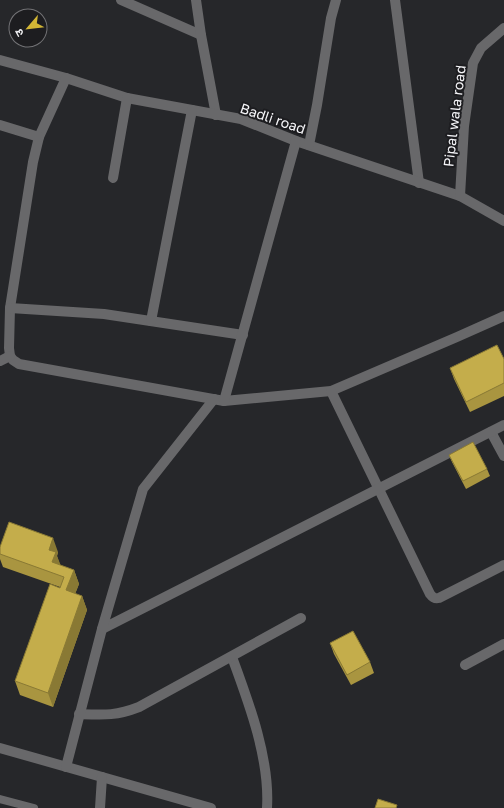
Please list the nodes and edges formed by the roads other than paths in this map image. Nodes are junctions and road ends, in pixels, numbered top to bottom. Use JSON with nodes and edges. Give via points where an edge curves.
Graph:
{"nodes":[{"id":1,"x":121,"y":0,"type":"edge"},
{"id":2,"x":196,"y":0,"type":"edge"},
{"id":3,"x":336,"y":0,"type":"edge"},
{"id":4,"x":395,"y":0,"type":"edge"},
{"id":5,"x":504,"y":28,"type":"edge"},
{"id":6,"x":201,"y":35,"type":"junction"},
{"id":7,"x":0,"y":60,"type":"edge"},
{"id":8,"x":66,"y":78,"type":"junction"},
{"id":9,"x":127,"y":98,"type":"junction"},
{"id":10,"x":192,"y":110,"type":"junction"},
{"id":11,"x":216,"y":115,"type":"junction"},
{"id":12,"x":0,"y":125,"type":"edge"},
{"id":13,"x":39,"y":136,"type":"junction"},
{"id":14,"x":296,"y":141,"type":"junction"},
{"id":15,"x":309,"y":145,"type":"junction"},
{"id":16,"x":114,"y":178,"type":"dead end"},
{"id":17,"x":419,"y":183,"type":"junction"},
{"id":18,"x":460,"y":196,"type":"junction"},
{"id":19,"x":504,"y":221,"type":"edge"},
{"id":20,"x":10,"y":308,"type":"junction"},
{"id":21,"x":504,"y":316,"type":"edge"},
{"id":22,"x":151,"y":321,"type":"junction"},
{"id":23,"x":243,"y":335,"type":"junction"},
{"id":24,"x":10,"y":356,"type":"junction"},
{"id":25,"x":0,"y":361,"type":"edge"},
{"id":26,"x":331,"y":391,"type":"junction"},
{"id":27,"x":219,"y":400,"type":"junction"},
{"id":28,"x":504,"y":425,"type":"edge"},
{"id":29,"x":491,"y":432,"type":"junction"},
{"id":30,"x":504,"y":456,"type":"edge"},
{"id":31,"x":379,"y":489,"type":"junction"},
{"id":32,"x":504,"y":565,"type":"edge"},
{"id":33,"x":300,"y":618,"type":"dead end"},
{"id":34,"x":102,"y":630,"type":"junction"},
{"id":35,"x":504,"y":644,"type":"edge"},
{"id":36,"x":232,"y":657,"type":"junction"},
{"id":37,"x":466,"y":665,"type":"dead end"},
{"id":38,"x":79,"y":714,"type":"junction"},
{"id":39,"x":0,"y":748,"type":"edge"},
{"id":40,"x":66,"y":767,"type":"junction"},
{"id":41,"x":102,"y":777,"type":"junction"},
{"id":42,"x":0,"y":799,"type":"edge"},
{"id":43,"x":34,"y":808,"type":"edge"},
{"id":44,"x":100,"y":808,"type":"edge"},
{"id":45,"x":211,"y":808,"type":"edge"},
{"id":46,"x":267,"y":808,"type":"edge"}],
"edges":[{"from":1,"to":6,"type":"street"},
{"from":2,"to":6,"type":"street"},
{"from":3,"to":15,"type":"street"},
{"from":4,"to":17,"type":"street"},
{"from":5,"to":18,"type":"street","name":"Pipal wala road","via":[[481,48],[473,63],[464,126]]},
{"from":6,"to":11,"type":"street"},
{"from":7,"to":8,"type":"street","name":"Badli road"},
{"from":8,"to":9,"type":"street","name":"Badli road"},
{"from":8,"to":13,"type":"street"},
{"from":9,"to":10,"type":"street","name":"Badli road"},
{"from":9,"to":16,"type":"street"},
{"from":10,"to":11,"type":"street","name":"Badli road"},
{"from":10,"to":22,"type":"street"},
{"from":11,"to":14,"type":"street","name":"Badli road","via":[[241,119]]},
{"from":12,"to":13,"type":"street"},
{"from":13,"to":20,"type":"street"},
{"from":14,"to":15,"type":"street","name":"Badli road"},
{"from":14,"to":23,"type":"street"},
{"from":15,"to":17,"type":"street","name":"Badli road"},
{"from":17,"to":18,"type":"street","name":"Badli road"},
{"from":18,"to":19,"type":"street","name":"Badli road"},
{"from":20,"to":22,"type":"street","via":[[104,314]]},
{"from":20,"to":24,"type":"street"},
{"from":21,"to":26,"type":"street"},
{"from":22,"to":23,"type":"street"},
{"from":23,"to":27,"type":"street"},
{"from":24,"to":25,"type":"street"},
{"from":24,"to":27,"type":"street","via":[[19,364]]},
{"from":26,"to":27,"type":"street"},
{"from":26,"to":31,"type":"street"},
{"from":27,"to":34,"type":"street","via":[[143,489]]},
{"from":28,"to":29,"type":"street"},
{"from":29,"to":30,"type":"street"},
{"from":29,"to":31,"type":"street"},
{"from":31,"to":32,"type":"street","via":[[433,598],[439,598]]},
{"from":31,"to":34,"type":"street"},
{"from":33,"to":36,"type":"street"},
{"from":34,"to":38,"type":"street"},
{"from":35,"to":37,"type":"street"},
{"from":36,"to":38,"type":"street","via":[[124,713]]},
{"from":36,"to":46,"type":"street","via":[[256,729],[264,765]]},
{"from":38,"to":40,"type":"street"},
{"from":39,"to":40,"type":"street"},
{"from":40,"to":41,"type":"street"},
{"from":41,"to":44,"type":"street"},
{"from":41,"to":45,"type":"street"},
{"from":42,"to":43,"type":"lane"}]}
